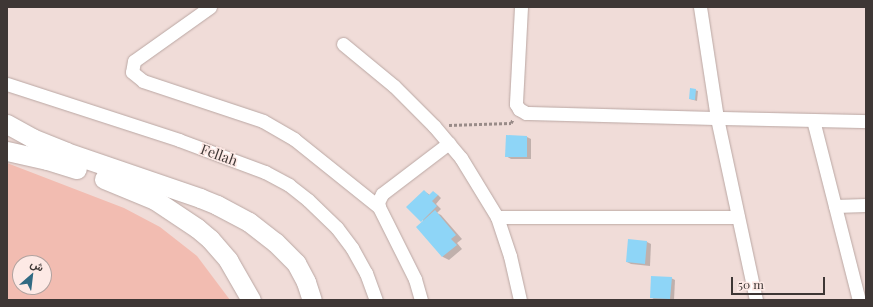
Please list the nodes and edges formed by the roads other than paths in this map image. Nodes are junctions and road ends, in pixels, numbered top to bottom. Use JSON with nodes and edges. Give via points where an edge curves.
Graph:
{"nodes":[{"id":1,"x":521,"y":7,"type":"edge"},
{"id":2,"x":700,"y":7,"type":"edge"},
{"id":3,"x":201,"y":9,"type":"edge"},
{"id":4,"x":343,"y":44,"type":"dead end"},
{"id":5,"x":7,"y":84,"type":"edge"},
{"id":6,"x":717,"y":118,"type":"junction"},
{"id":7,"x":813,"y":120,"type":"junction"},
{"id":8,"x":866,"y":120,"type":"edge"},
{"id":9,"x":7,"y":124,"type":"edge"},
{"id":10,"x":450,"y":143,"type":"junction"},
{"id":11,"x":7,"y":152,"type":"edge"},
{"id":12,"x":866,"y":205,"type":"edge"},
{"id":13,"x":835,"y":206,"type":"junction"},
{"id":14,"x":379,"y":207,"type":"junction"},
{"id":15,"x":497,"y":217,"type":"junction"},
{"id":16,"x":738,"y":217,"type":"junction"},
{"id":17,"x":251,"y":300,"type":"edge"},
{"id":18,"x":312,"y":300,"type":"edge"},
{"id":19,"x":376,"y":300,"type":"edge"},
{"id":20,"x":421,"y":300,"type":"edge"},
{"id":21,"x":520,"y":300,"type":"edge"},
{"id":22,"x":756,"y":300,"type":"edge"},
{"id":23,"x":859,"y":300,"type":"edge"}],
"edges":[{"from":1,"to":6,"type":"street","via":[[516,104],[526,113]]},
{"from":2,"to":6,"type":"street"},
{"from":3,"to":14,"type":"street","via":[[134,60],[132,72],[143,81],[263,120],[294,139]]},
{"from":4,"to":10,"type":"street","via":[[394,86]]},
{"from":5,"to":19,"type":"street","name":"Fellah","via":[[179,140],[265,172],[288,185],[337,228],[366,273]]},
{"from":6,"to":7,"type":"street"},
{"from":6,"to":16,"type":"street"},
{"from":7,"to":8,"type":"street"},
{"from":7,"to":13,"type":"street"},
{"from":9,"to":18,"type":"highway","via":[[66,152],[200,198],[243,219],[275,242],[296,263]]},
{"from":10,"to":14,"type":"street","via":[[382,194],[378,202]]},
{"from":10,"to":15,"type":"street"},
{"from":11,"to":17,"type":"highway","via":[[66,165],[127,187],[169,208],[197,228],[219,249]]},
{"from":12,"to":13,"type":"street"},
{"from":13,"to":23,"type":"street"},
{"from":14,"to":20,"type":"street","via":[[415,279]]},
{"from":15,"to":16,"type":"street"},
{"from":15,"to":21,"type":"street","via":[[510,256]]},
{"from":16,"to":22,"type":"street"}]}
